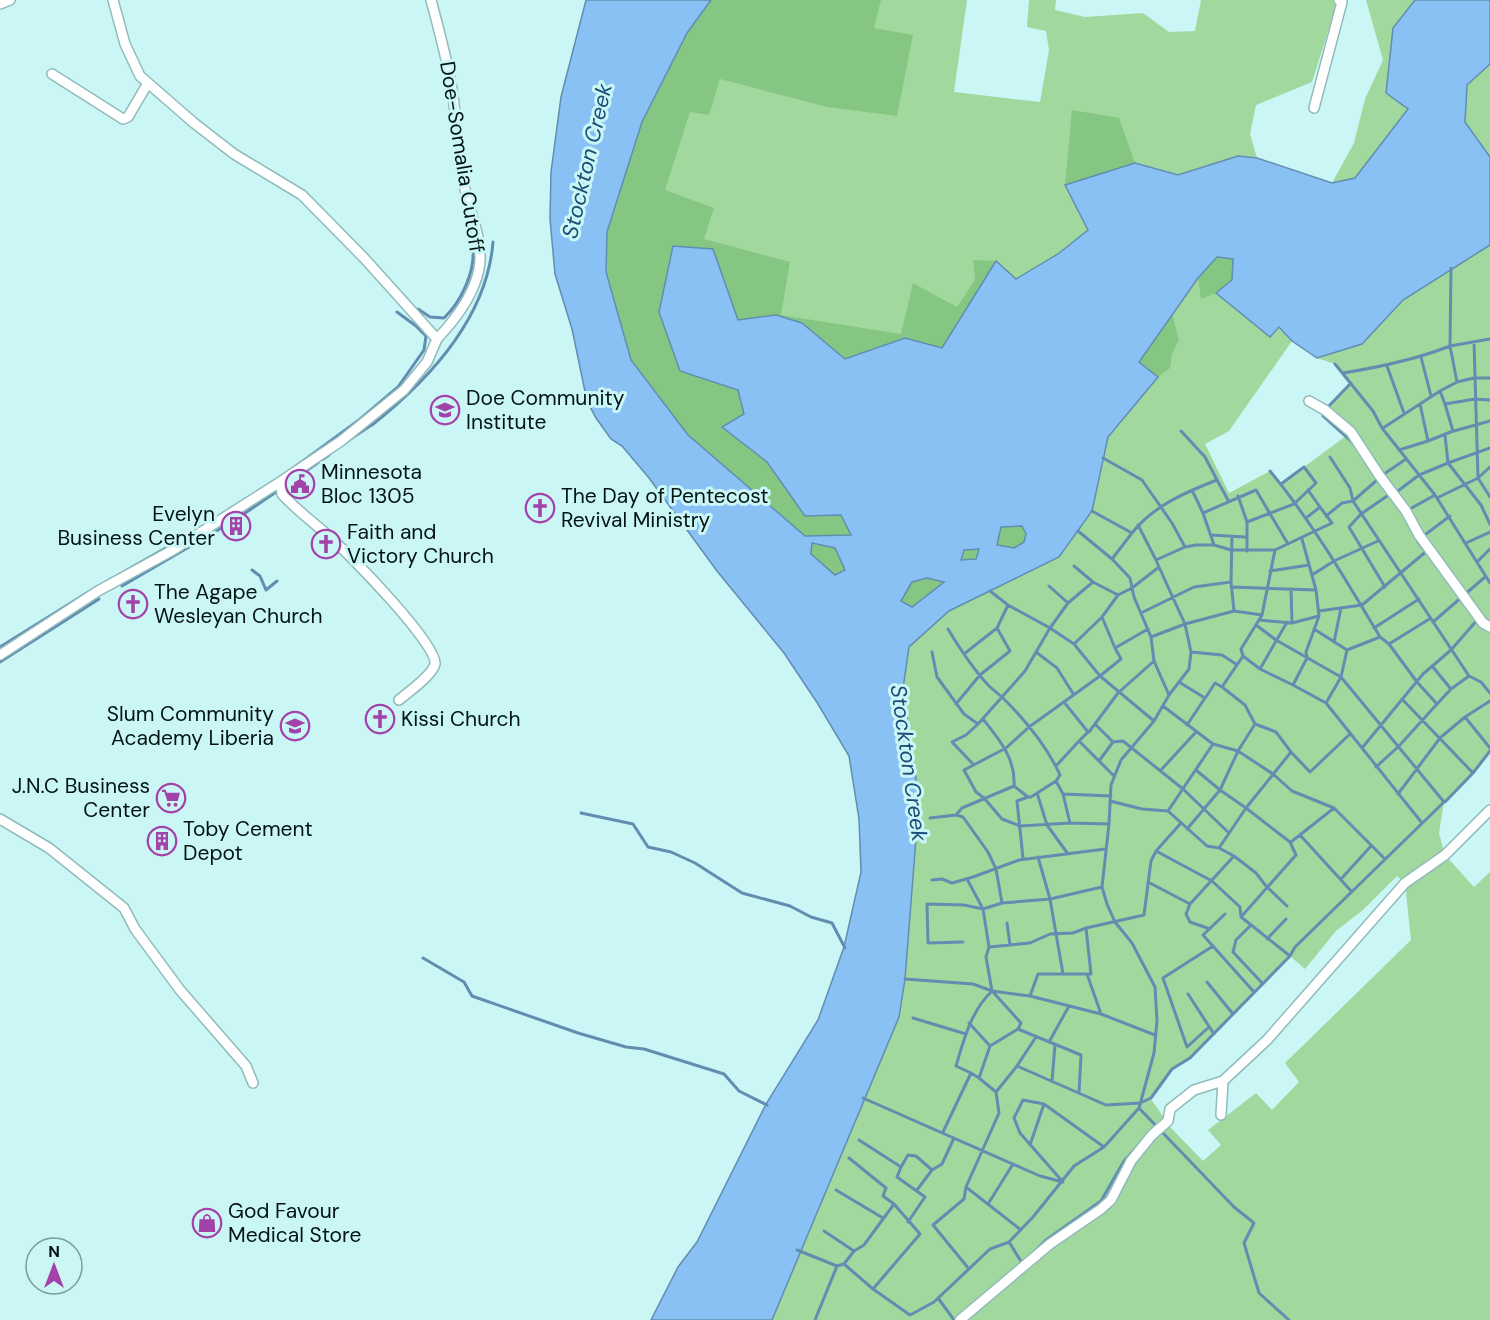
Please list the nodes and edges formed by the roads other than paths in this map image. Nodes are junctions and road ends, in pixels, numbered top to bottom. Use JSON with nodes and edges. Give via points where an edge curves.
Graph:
{"nodes":[{"id":1,"x":10,"y":0,"type":"edge"},
{"id":2,"x":113,"y":0,"type":"edge"},
{"id":3,"x":431,"y":0,"type":"edge"},
{"id":4,"x":1341,"y":1,"type":"edge"},
{"id":5,"x":0,"y":4,"type":"edge"},
{"id":6,"x":52,"y":74,"type":"dead end"},
{"id":7,"x":148,"y":83,"type":"junction"},
{"id":8,"x":1314,"y":108,"type":"dead end"},
{"id":9,"x":437,"y":339,"type":"junction"},
{"id":10,"x":1309,"y":401,"type":"dead end"},
{"id":11,"x":280,"y":482,"type":"junction"},
{"id":12,"x":1490,"y":627,"type":"edge"},
{"id":13,"x":0,"y":655,"type":"edge"},
{"id":14,"x":399,"y":700,"type":"dead end"},
{"id":15,"x":1490,"y":810,"type":"edge"},
{"id":16,"x":0,"y":819,"type":"edge"},
{"id":17,"x":1223,"y":1081,"type":"junction"},
{"id":18,"x":254,"y":1083,"type":"dead end"},
{"id":19,"x":1221,"y":1115,"type":"dead end"},
{"id":20,"x":960,"y":1320,"type":"edge"}],
"edges":[{"from":1,"to":5,"type":"street"},
{"from":2,"to":7,"type":"street","via":[[130,58]]},
{"from":3,"to":9,"type":"street","name":"Doe-Somalia Cutoff","via":[[452,90],[465,191],[480,242],[474,285]]},
{"from":4,"to":8,"type":"street"},
{"from":6,"to":7,"type":"street","via":[[123,119]]},
{"from":7,"to":9,"type":"street","via":[[234,154],[302,195]]},
{"from":9,"to":11,"type":"street","name":"Doe-Somalia Cutoff","via":[[427,362],[404,390]]},
{"from":10,"to":12,"type":"street","via":[[1351,432],[1444,570]]},
{"from":11,"to":13,"type":"street","name":"Doe-Somalia Cutoff"},
{"from":11,"to":14,"type":"street","via":[[282,494],[364,571],[422,636],[434,658],[433,668]]},
{"from":15,"to":17,"type":"street","via":[[1445,855],[1405,883],[1267,1040]]},
{"from":16,"to":18,"type":"street","via":[[49,848],[123,908],[180,990],[246,1066]]},
{"from":17,"to":19,"type":"street"},
{"from":17,"to":20,"type":"street","via":[[1194,1090],[1170,1109],[1168,1121],[1131,1161],[1111,1200],[1050,1244]]}]}
